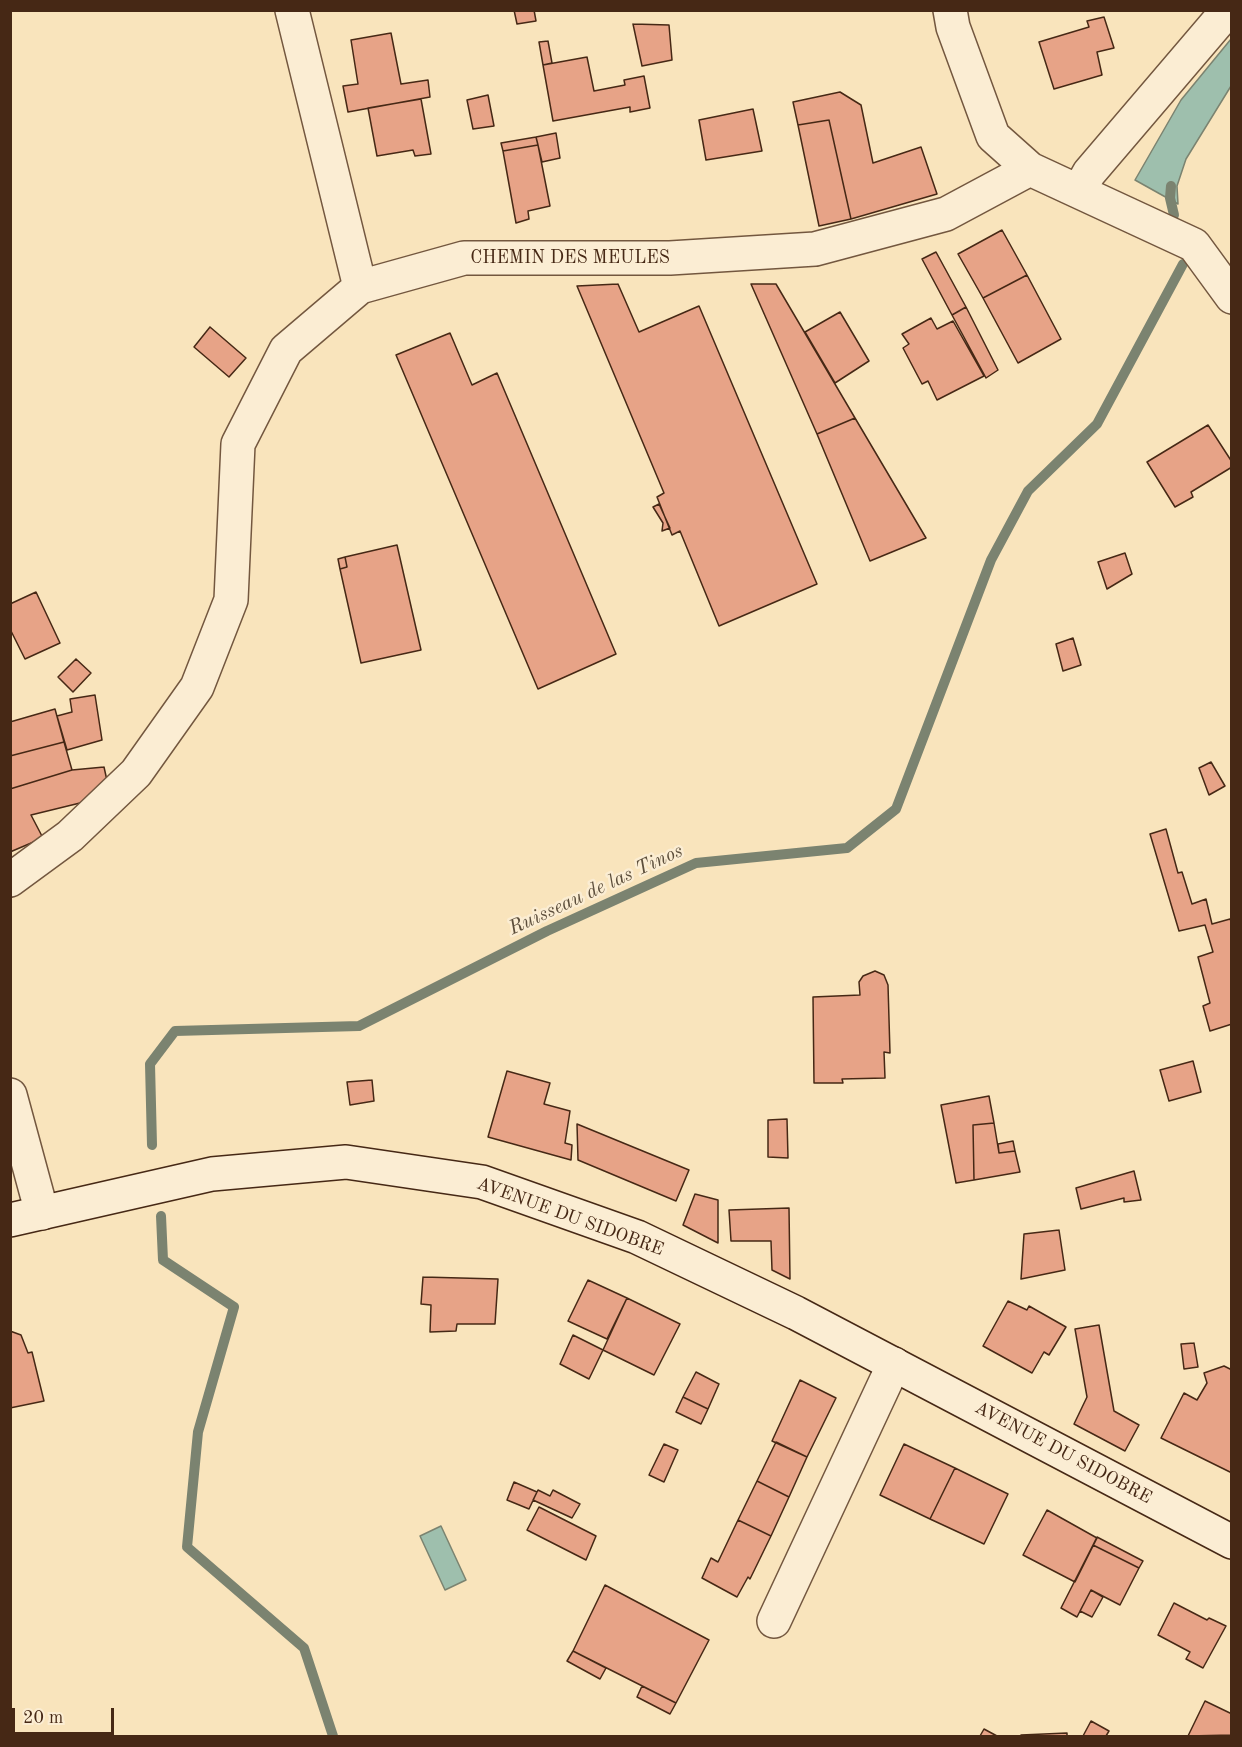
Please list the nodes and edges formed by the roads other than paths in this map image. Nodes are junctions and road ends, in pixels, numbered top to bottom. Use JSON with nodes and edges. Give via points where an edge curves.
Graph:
{"nodes":[{"id":1,"x":292,"y":10,"type":"edge"},
{"id":2,"x":950,"y":10,"type":"edge"},
{"id":3,"x":1228,"y":10,"type":"edge"},
{"id":4,"x":1030,"y":169,"type":"junction"},
{"id":5,"x":1079,"y":191,"type":"junction"},
{"id":6,"x":360,"y":287,"type":"junction"},
{"id":7,"x":1232,"y":297,"type":"edge"},
{"id":8,"x":10,"y":880,"type":"edge"},
{"id":9,"x":10,"y":1095,"type":"edge"},
{"id":10,"x":42,"y":1213,"type":"junction"},
{"id":11,"x":10,"y":1220,"type":"edge"},
{"id":12,"x":894,"y":1364,"type":"junction"},
{"id":13,"x":1232,"y":1542,"type":"edge"},
{"id":14,"x":774,"y":1621,"type":"dead end"}],
"edges":[{"from":1,"to":6,"type":"street"},
{"from":2,"to":4,"type":"street","via":[[993,136]]},
{"from":3,"to":5,"type":"street","via":[[1089,173]]},
{"from":4,"to":5,"type":"street"},
{"from":4,"to":6,"type":"street","name":"CHEMIN DES MEULES","via":[[946,214],[815,249],[670,258],[464,258]]},
{"from":5,"to":7,"type":"street","via":[[1194,245]]},
{"from":6,"to":8,"type":"street","name":"CHEMIN DES MEULES","via":[[286,350],[238,444],[231,600],[197,687],[136,773],[70,836]]},
{"from":9,"to":10,"type":"street"},
{"from":10,"to":11,"type":"street","name":"AVENUE DU SIDOBRE"},
{"from":10,"to":12,"type":"street","name":"AVENUE DU SIDOBRE","via":[[212,1174],[346,1162],[482,1182],[637,1237]]},
{"from":12,"to":13,"type":"street","name":"AVENUE DU SIDOBRE"},
{"from":12,"to":14,"type":"street"}]}
